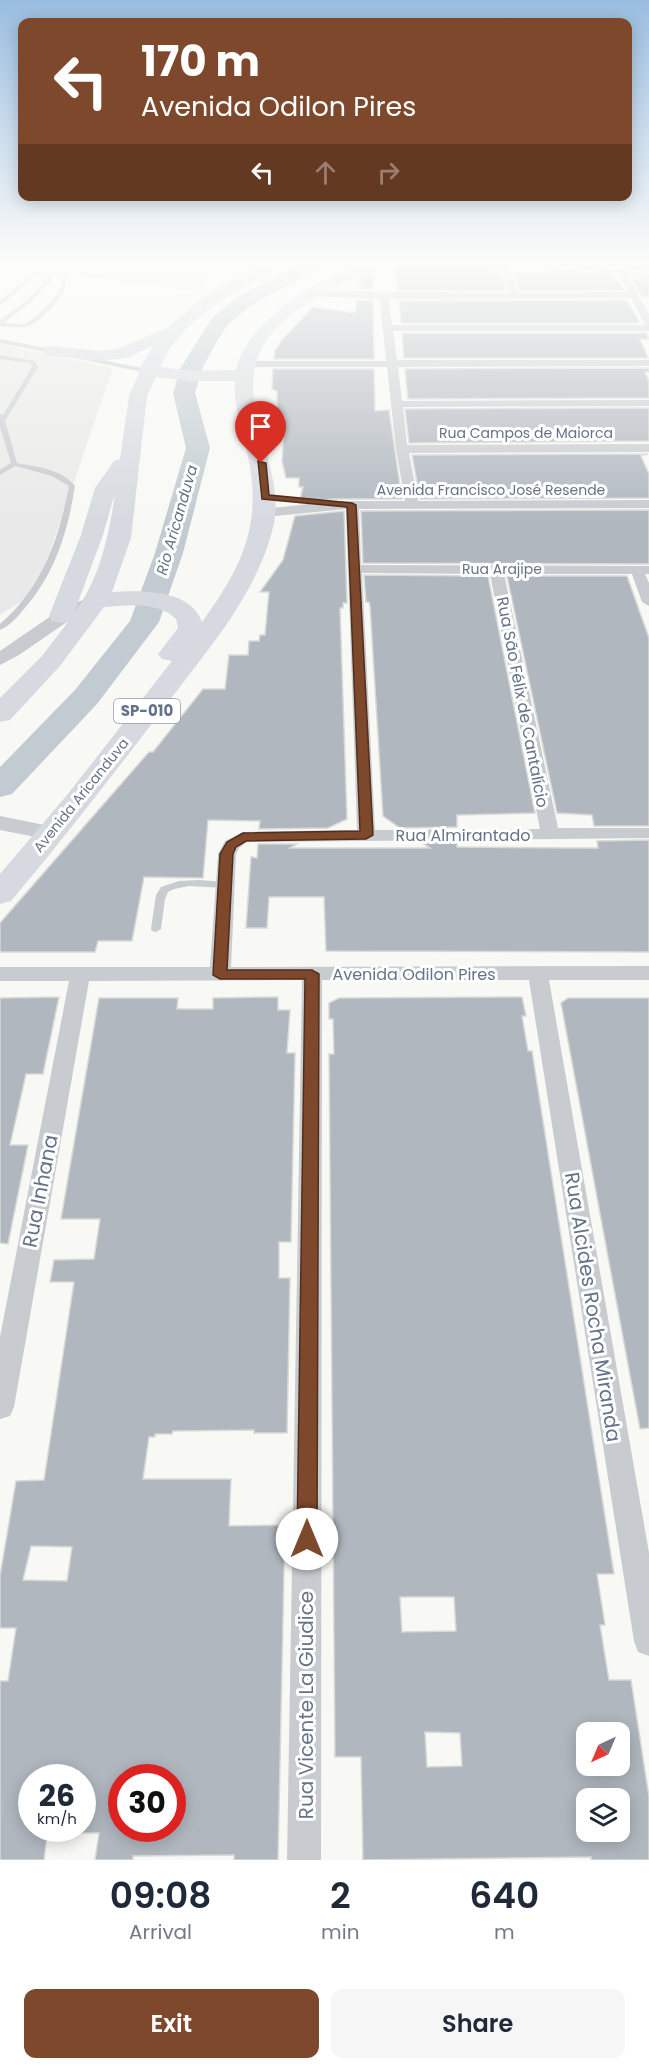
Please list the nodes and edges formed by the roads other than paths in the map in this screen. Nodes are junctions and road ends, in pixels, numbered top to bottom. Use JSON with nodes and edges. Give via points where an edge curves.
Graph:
{"nodes":[{"id":1,"x":40,"y":349,"type":"edge"},
{"id":2,"x":133,"y":349,"type":"edge"},
{"id":3,"x":160,"y":349,"type":"edge"},
{"id":4,"x":247,"y":349,"type":"edge"},
{"id":5,"x":259,"y":349,"type":"edge"},
{"id":6,"x":392,"y":349,"type":"edge"},
{"id":7,"x":51,"y":351,"type":"junction"},
{"id":8,"x":0,"y":357,"type":"edge"},
{"id":9,"x":96,"y":361,"type":"junction"},
{"id":10,"x":248,"y":363,"type":"junction"},
{"id":11,"x":649,"y":363,"type":"edge"},
{"id":12,"x":394,"y":364,"type":"junction"},
{"id":13,"x":157,"y":373,"type":"junction"},
{"id":14,"x":138,"y":396,"type":"junction"},
{"id":15,"x":649,"y":403,"type":"edge"},
{"id":16,"x":397,"y":404,"type":"junction"},
{"id":17,"x":1,"y":418,"type":"edge"},
{"id":18,"x":402,"y":448,"type":"junction"},
{"id":19,"x":649,"y":448,"type":"edge"},
{"id":20,"x":129,"y":458,"type":"junction"},
{"id":21,"x":14,"y":464,"type":"junction"},
{"id":22,"x":0,"y":473,"type":"edge"},
{"id":23,"x":649,"y":504,"type":"edge"},
{"id":24,"x":265,"y":505,"type":"junction"},
{"id":25,"x":352,"y":505,"type":"junction"},
{"id":26,"x":412,"y":505,"type":"junction"},
{"id":27,"x":354,"y":569,"type":"junction"},
{"id":28,"x":496,"y":569,"type":"junction"},
{"id":29,"x":643,"y":570,"type":"edge"},
{"id":30,"x":105,"y":599,"type":"junction"},
{"id":31,"x":649,"y":602,"type":"edge"},
{"id":32,"x":61,"y":616,"type":"junction"},
{"id":33,"x":0,"y":628,"type":"edge"},
{"id":34,"x":0,"y":659,"type":"edge"},
{"id":35,"x":0,"y":714,"type":"edge"},
{"id":36,"x":74,"y":805,"type":"junction"},
{"id":37,"x":2,"y":824,"type":"edge"},
{"id":38,"x":51,"y":833,"type":"junction"},
{"id":39,"x":649,"y":833,"type":"edge"},
{"id":40,"x":550,"y":834,"type":"junction"},
{"id":41,"x":366,"y":835,"type":"junction"},
{"id":42,"x":225,"y":885,"type":"junction"},
{"id":43,"x":0,"y":894,"type":"edge"},
{"id":44,"x":156,"y":929,"type":"dead end"},
{"id":45,"x":538,"y":973,"type":"junction"},
{"id":46,"x":649,"y":973,"type":"edge"},
{"id":47,"x":0,"y":974,"type":"edge"},
{"id":48,"x":80,"y":974,"type":"junction"},
{"id":49,"x":312,"y":974,"type":"junction"},
{"id":50,"x":220,"y":975,"type":"junction"},
{"id":51,"x":0,"y":1407,"type":"edge"},
{"id":52,"x":649,"y":1641,"type":"edge"},
{"id":53,"x":304,"y":1860,"type":"edge"}],
"edges":[{"from":1,"to":7,"type":"lane"},
{"from":2,"to":7,"type":"highway","via":[[102,356]]},
{"from":3,"to":13,"type":"highway"},
{"from":4,"to":10,"type":"highway","name":"Avenida Aricanduva"},
{"from":5,"to":10,"type":"highway"},
{"from":6,"to":12,"type":"street"},
{"from":7,"to":9,"type":"lane"},
{"from":8,"to":17,"type":"lane","via":[[32,362],[35,367]]},
{"from":9,"to":13,"type":"lane"},
{"from":9,"to":14,"type":"highway","via":[[123,375]]},
{"from":10,"to":12,"type":"street"},
{"from":10,"to":13,"type":"highway","via":[[215,377]]},
{"from":10,"to":24,"type":"highway","name":"Avenida Aricanduva","number":"SP-010","via":[[246,408],[261,463]]},
{"from":11,"to":12,"type":"street"},
{"from":12,"to":16,"type":"street"},
{"from":13,"to":14,"type":"highway"},
{"from":14,"to":20,"type":"highway"},
{"from":15,"to":16,"type":"street"},
{"from":16,"to":18,"type":"street"},
{"from":17,"to":21,"type":"lane"},
{"from":18,"to":19,"type":"street","name":"Rua Campos de Maiorca"},
{"from":18,"to":26,"type":"street"},
{"from":20,"to":30,"type":"highway","via":[[120,537]]},
{"from":20,"to":32,"type":"highway","via":[[106,488]]},
{"from":21,"to":22,"type":"lane"},
{"from":21,"to":33,"type":"lane","via":[[56,475],[72,486],[56,547],[40,585]]},
{"from":23,"to":26,"type":"street","name":"Avenida Francisco José Resende"},
{"from":24,"to":25,"type":"street","name":"Avenida Francisco José Resende"},
{"from":24,"to":36,"type":"highway","name":"Avenida Aricanduva","number":"SP-010","via":[[249,566],[219,617]]},
{"from":25,"to":26,"type":"street","name":"Avenida Francisco José Resende"},
{"from":25,"to":27,"type":"street"},
{"from":27,"to":28,"type":"street","name":"Rua Arajipe"},
{"from":27,"to":41,"type":"street"},
{"from":28,"to":29,"type":"street","name":"Rua Arajipe"},
{"from":28,"to":40,"type":"street","name":"Rua São Félix de Cantalício"},
{"from":29,"to":31,"type":"street"},
{"from":30,"to":32,"type":"street"},
{"from":30,"to":35,"type":"highway"},
{"from":30,"to":36,"type":"highway","via":[[155,600],[185,611],[191,628],[70,776]]},
{"from":32,"to":34,"type":"street"},
{"from":36,"to":38,"type":"highway","name":"Avenida Aricanduva","number":"SP-010"},
{"from":37,"to":38,"type":"street"},
{"from":38,"to":43,"type":"highway","name":"Avenida Aricanduva","number":"SP-010"},
{"from":39,"to":40,"type":"street","name":"Rua Almirantado"},
{"from":40,"to":41,"type":"street","name":"Rua Almirantado"},
{"from":41,"to":42,"type":"street","name":"Rua Almirantado","via":[[243,837],[231,845],[227,854]]},
{"from":42,"to":44,"type":"lane","via":[[176,884],[165,888]]},
{"from":42,"to":50,"type":"street","name":"Rua Almirantado"},
{"from":45,"to":46,"type":"street","name":"Avenida Odilon Pires"},
{"from":45,"to":49,"type":"street","name":"Avenida Odilon Pires"},
{"from":45,"to":52,"type":"street","name":"Rua Alcides Rocha Miranda"},
{"from":47,"to":48,"type":"street","name":"Avenida Odilon Pires"},
{"from":48,"to":50,"type":"street","name":"Avenida Odilon Pires"},
{"from":48,"to":51,"type":"street","name":"Rua Inhana"},
{"from":49,"to":50,"type":"street","name":"Avenida Odilon Pires"},
{"from":49,"to":53,"type":"street","name":"Rua Vicente La Giudice"}]}
